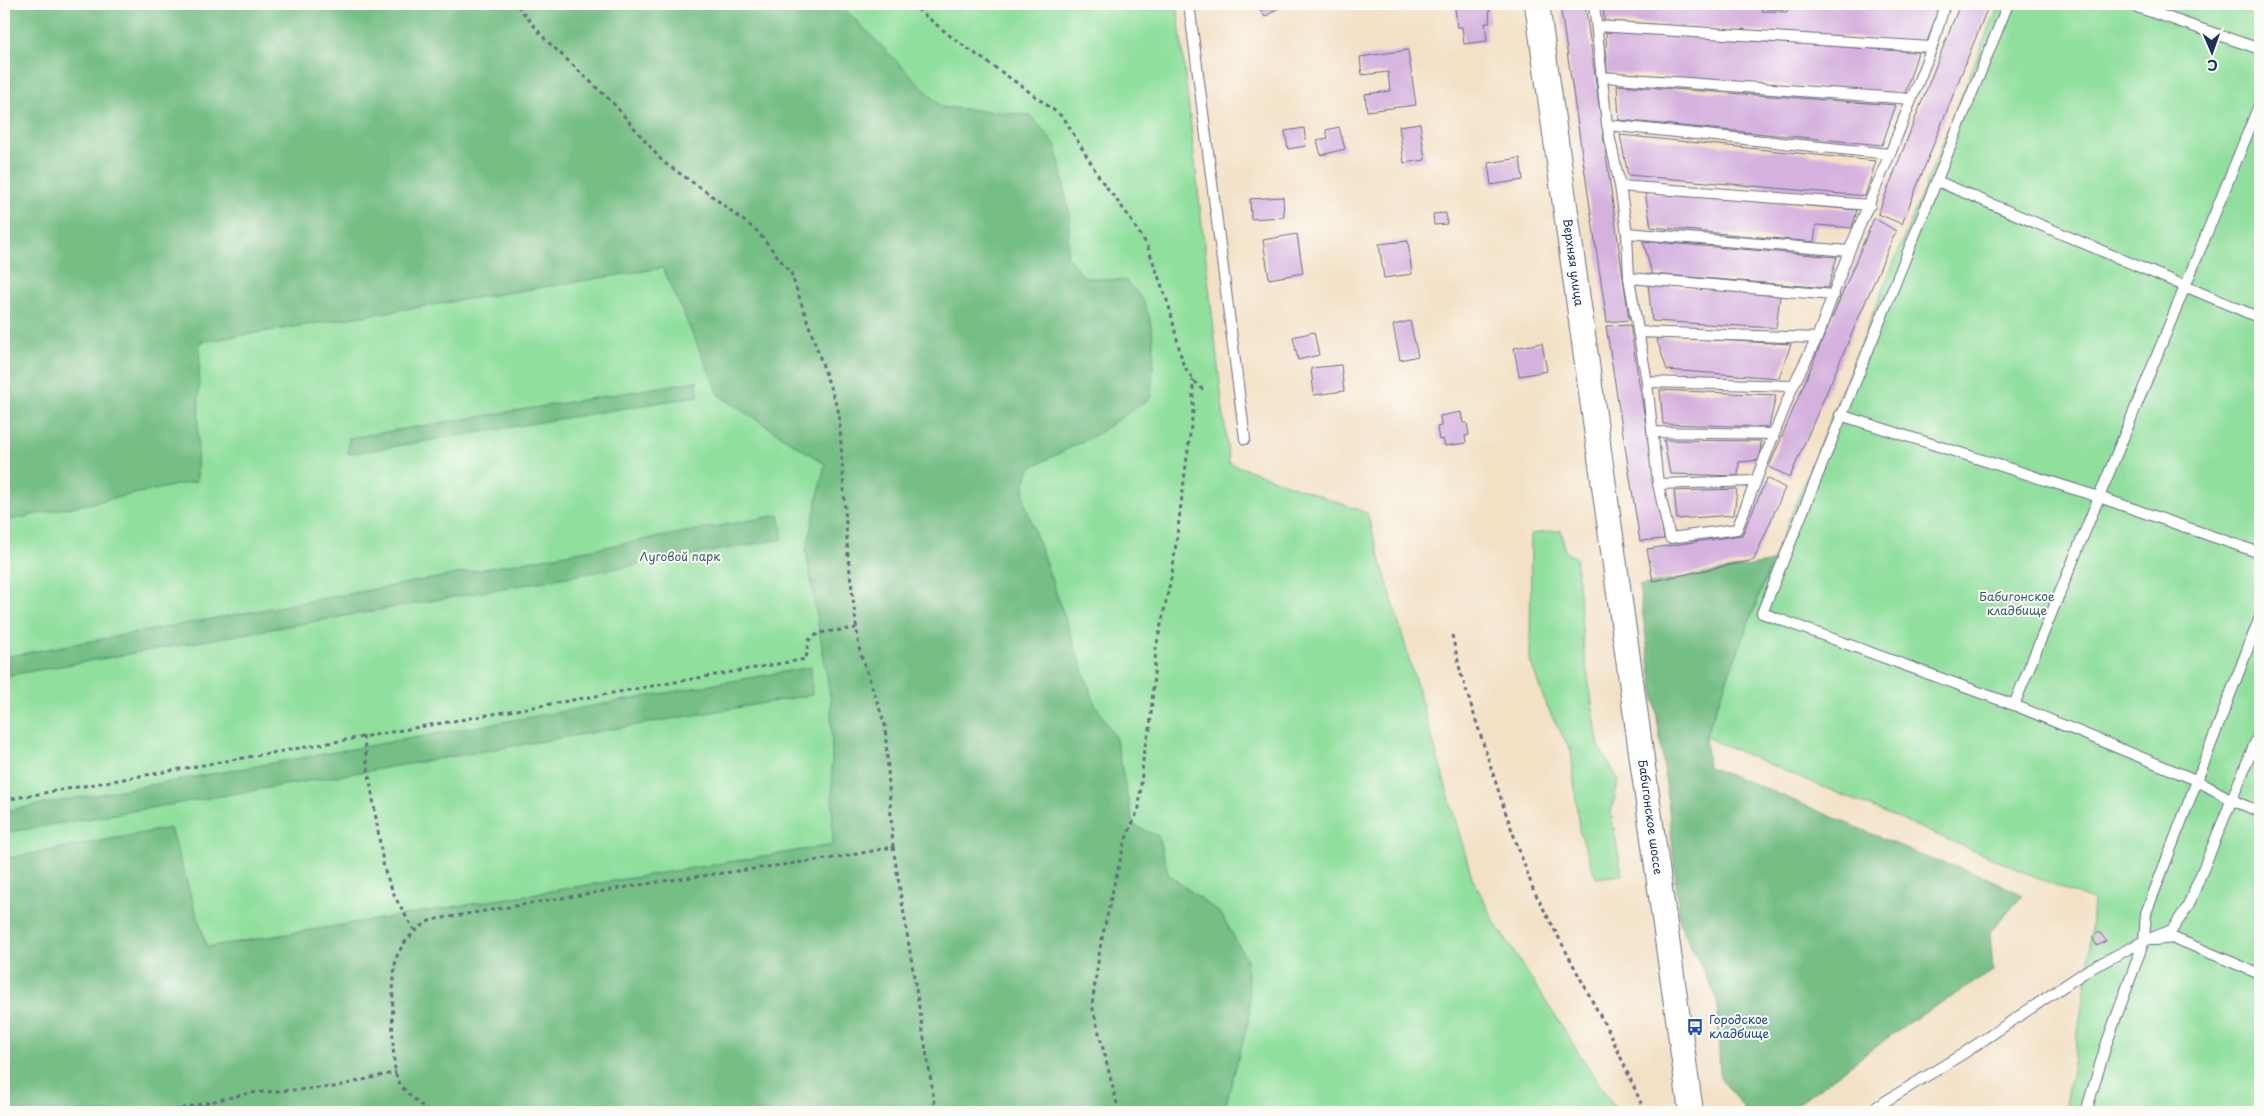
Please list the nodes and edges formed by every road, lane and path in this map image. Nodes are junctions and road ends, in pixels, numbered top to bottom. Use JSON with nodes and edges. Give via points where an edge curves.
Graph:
{"nodes":[{"id":1,"x":516,"y":4,"type":"edge"},
{"id":2,"x":911,"y":4,"type":"edge"},
{"id":3,"x":1190,"y":4,"type":"edge"},
{"id":4,"x":1537,"y":4,"type":"edge"},
{"id":5,"x":1594,"y":4,"type":"edge"},
{"id":6,"x":1945,"y":4,"type":"edge"},
{"id":7,"x":2008,"y":4,"type":"edge"},
{"id":8,"x":2128,"y":4,"type":"edge"},
{"id":9,"x":1597,"y":26,"type":"junction"},
{"id":10,"x":1932,"y":47,"type":"junction"},
{"id":11,"x":2260,"y":49,"type":"edge"},
{"id":12,"x":1602,"y":77,"type":"junction"},
{"id":13,"x":1912,"y":99,"type":"junction"},
{"id":14,"x":2260,"y":103,"type":"edge"},
{"id":15,"x":1607,"y":125,"type":"junction"},
{"id":16,"x":1890,"y":154,"type":"junction"},
{"id":17,"x":1937,"y":181,"type":"junction"},
{"id":18,"x":1620,"y":186,"type":"junction"},
{"id":19,"x":1870,"y":205,"type":"junction"},
{"id":20,"x":1627,"y":233,"type":"junction"},
{"id":21,"x":1849,"y":251,"type":"junction"},
{"id":22,"x":1629,"y":278,"type":"junction"},
{"id":23,"x":2186,"y":288,"type":"junction"},
{"id":24,"x":1834,"y":295,"type":"junction"},
{"id":25,"x":2260,"y":318,"type":"edge"},
{"id":26,"x":1638,"y":332,"type":"junction"},
{"id":27,"x":1817,"y":338,"type":"junction"},
{"id":28,"x":1192,"y":380,"type":"junction"},
{"id":29,"x":1647,"y":382,"type":"junction"},
{"id":30,"x":1793,"y":386,"type":"junction"},
{"id":31,"x":1203,"y":390,"type":"dead end"},
{"id":32,"x":1840,"y":415,"type":"junction"},
{"id":33,"x":1652,"y":432,"type":"junction"},
{"id":34,"x":1774,"y":434,"type":"junction"},
{"id":35,"x":1245,"y":440,"type":"dead end"},
{"id":36,"x":1756,"y":481,"type":"junction"},
{"id":37,"x":1658,"y":484,"type":"junction"},
{"id":38,"x":2099,"y":497,"type":"junction"},
{"id":39,"x":1609,"y":522,"type":"joint"},
{"id":40,"x":2260,"y":553,"type":"edge"},
{"id":41,"x":2260,"y":617,"type":"edge"},
{"id":42,"x":856,"y":628,"type":"junction"},
{"id":43,"x":1452,"y":635,"type":"dead end"},
{"id":44,"x":2014,"y":705,"type":"junction"},
{"id":45,"x":2260,"y":731,"type":"edge"},
{"id":46,"x":363,"y":736,"type":"junction"},
{"id":47,"x":2196,"y":780,"type":"junction"},
{"id":48,"x":4,"y":800,"type":"edge"},
{"id":49,"x":2232,"y":800,"type":"junction"},
{"id":50,"x":2260,"y":812,"type":"edge"},
{"id":51,"x":893,"y":846,"type":"junction"},
{"id":52,"x":414,"y":930,"type":"junction"},
{"id":53,"x":2144,"y":941,"type":"junction"},
{"id":54,"x":2260,"y":974,"type":"edge"},
{"id":55,"x":396,"y":1072,"type":"junction"},
{"id":56,"x":166,"y":1112,"type":"edge"},
{"id":57,"x":429,"y":1112,"type":"edge"},
{"id":58,"x":936,"y":1112,"type":"edge"},
{"id":59,"x":1119,"y":1112,"type":"edge"},
{"id":60,"x":1644,"y":1112,"type":"edge"},
{"id":61,"x":1691,"y":1112,"type":"edge"},
{"id":62,"x":1868,"y":1112,"type":"edge"},
{"id":63,"x":2086,"y":1112,"type":"edge"}],
"edges":[{"from":1,"to":42,"type":"path","via":[[546,39],[613,104],[663,162],[757,231],[791,273],[839,414]]},
{"from":2,"to":28,"type":"path","via":[[1064,118],[1101,180],[1147,245],[1169,306],[1183,364]]},
{"from":3,"to":35,"type":"lane"},
{"from":4,"to":39,"type":"street","name":"Верхняя улица"},
{"from":5,"to":9,"type":"lane"},
{"from":6,"to":10,"type":"lane"},
{"from":7,"to":17,"type":"lane"},
{"from":8,"to":11,"type":"lane"},
{"from":9,"to":10,"type":"lane"},
{"from":9,"to":12,"type":"lane"},
{"from":10,"to":13,"type":"lane"},
{"from":12,"to":13,"type":"lane"},
{"from":12,"to":15,"type":"lane"},
{"from":13,"to":16,"type":"lane"},
{"from":14,"to":23,"type":"lane"},
{"from":15,"to":16,"type":"lane"},
{"from":15,"to":18,"type":"lane"},
{"from":16,"to":19,"type":"lane"},
{"from":17,"to":23,"type":"lane"},
{"from":17,"to":32,"type":"lane"},
{"from":18,"to":19,"type":"lane"},
{"from":18,"to":20,"type":"lane"},
{"from":19,"to":21,"type":"lane"},
{"from":20,"to":21,"type":"lane"},
{"from":20,"to":22,"type":"lane"},
{"from":21,"to":24,"type":"lane"},
{"from":22,"to":24,"type":"lane"},
{"from":22,"to":26,"type":"lane"},
{"from":23,"to":25,"type":"lane"},
{"from":23,"to":38,"type":"lane"},
{"from":24,"to":27,"type":"lane"},
{"from":26,"to":27,"type":"lane"},
{"from":26,"to":29,"type":"lane"},
{"from":27,"to":30,"type":"lane"},
{"from":28,"to":31,"type":"path"},
{"from":28,"to":59,"type":"path","via":[[1193,411],[1172,574],[1156,648],[1150,729],[1144,749],[1139,808],[1125,841],[1113,888],[1092,1005]]},
{"from":29,"to":30,"type":"lane"},
{"from":29,"to":33,"type":"lane"},
{"from":30,"to":34,"type":"lane"},
{"from":32,"to":38,"type":"lane"},
{"from":32,"to":44,"type":"lane","via":[[1762,613]]},
{"from":33,"to":34,"type":"lane"},
{"from":33,"to":37,"type":"lane"},
{"from":34,"to":36,"type":"lane"},
{"from":36,"to":37,"type":"lane"},
{"from":36,"to":37,"type":"lane","via":[[1737,529],[1670,538]]},
{"from":38,"to":40,"type":"lane"},
{"from":38,"to":44,"type":"lane"},
{"from":39,"to":61,"type":"street","name":"Бабигонское шоссе"},
{"from":41,"to":47,"type":"lane"},
{"from":42,"to":46,"type":"path","via":[[819,633],[809,640],[806,659]]},
{"from":42,"to":51,"type":"path","via":[[859,648],[885,725]]},
{"from":43,"to":60,"type":"path","via":[[1461,674],[1533,889],[1613,1040]]},
{"from":44,"to":47,"type":"lane"},
{"from":45,"to":49,"type":"lane"},
{"from":46,"to":48,"type":"path"},
{"from":46,"to":52,"type":"path","via":[[384,869]]},
{"from":47,"to":49,"type":"lane"},
{"from":47,"to":53,"type":"lane","via":[[2146,913]]},
{"from":49,"to":50,"type":"lane"},
{"from":49,"to":53,"type":"lane","via":[[2188,906],[2172,930]]},
{"from":51,"to":52,"type":"path","via":[[841,857],[460,914],[430,920]]},
{"from":51,"to":58,"type":"path"},
{"from":52,"to":55,"type":"path","via":[[397,957],[392,1052]]},
{"from":53,"to":54,"type":"lane","via":[[2174,938]]},
{"from":53,"to":62,"type":"lane","via":[[2088,970],[1961,1055]]},
{"from":53,"to":63,"type":"lane","via":[[2106,1045]]},
{"from":55,"to":56,"type":"path","via":[[334,1087],[250,1093]]},
{"from":55,"to":57,"type":"path","via":[[398,1081]]}]}
